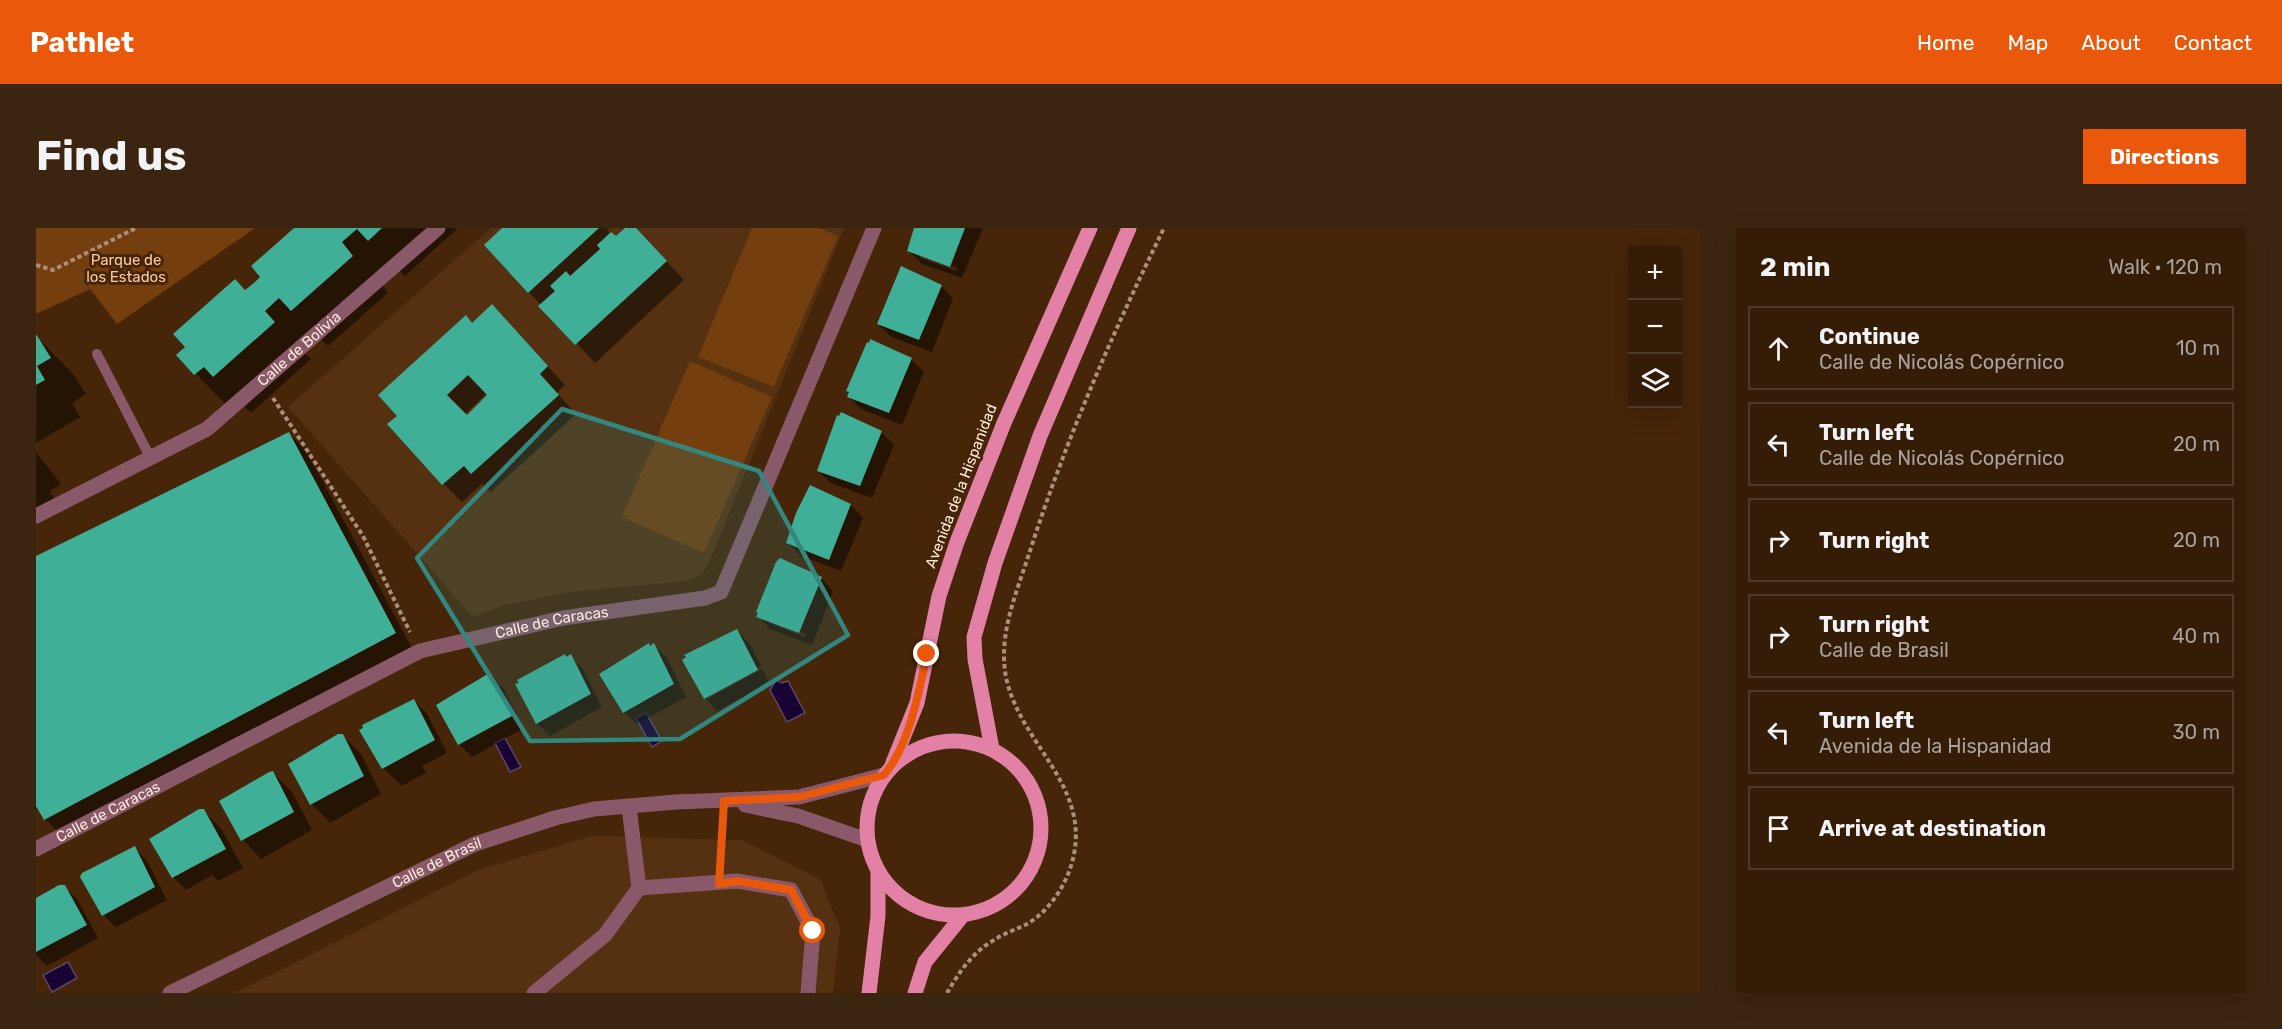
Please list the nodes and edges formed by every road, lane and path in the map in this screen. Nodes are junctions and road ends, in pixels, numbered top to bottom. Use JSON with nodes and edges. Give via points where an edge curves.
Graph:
{"nodes":[{"id":1,"x":136,"y":228,"type":"edge"},
{"id":2,"x":438,"y":228,"type":"edge"},
{"id":3,"x":874,"y":228,"type":"edge"},
{"id":4,"x":1079,"y":228,"type":"edge"},
{"id":5,"x":1090,"y":228,"type":"edge"},
{"id":6,"x":1129,"y":228,"type":"edge"},
{"id":7,"x":1164,"y":228,"type":"edge"},
{"id":8,"x":1081,"y":246,"type":"junction"},
{"id":9,"x":36,"y":265,"type":"edge"},
{"id":10,"x":97,"y":354,"type":"dead end"},
{"id":11,"x":263,"y":383,"type":"junction"},
{"id":12,"x":150,"y":457,"type":"junction"},
{"id":13,"x":36,"y":516,"type":"edge"},
{"id":14,"x":420,"y":651,"type":"junction"},
{"id":15,"x":992,"y":749,"type":"junction"},
{"id":16,"x":888,"y":770,"type":"junction"},
{"id":17,"x":724,"y":801,"type":"junction"},
{"id":18,"x":629,"y":807,"type":"junction"},
{"id":19,"x":867,"y":840,"type":"junction"},
{"id":20,"x":36,"y":849,"type":"edge"},
{"id":21,"x":878,"y":871,"type":"junction"},
{"id":22,"x":719,"y":884,"type":"junction"},
{"id":23,"x":639,"y":888,"type":"junction"},
{"id":24,"x":963,"y":915,"type":"junction"},
{"id":25,"x":170,"y":993,"type":"edge"},
{"id":26,"x":534,"y":993,"type":"edge"},
{"id":27,"x":808,"y":993,"type":"edge"},
{"id":28,"x":868,"y":993,"type":"edge"},
{"id":29,"x":915,"y":993,"type":"edge"},
{"id":30,"x":947,"y":993,"type":"edge"}],
"edges":[{"from":1,"to":9,"type":"path","via":[[53,270]]},
{"from":2,"to":11,"type":"street","name":"Calle de Bolivia"},
{"from":3,"to":14,"type":"street","name":"Calle de Caracas","via":[[721,592],[705,598],[563,618]]},
{"from":4,"to":8,"type":"street"},
{"from":5,"to":8,"type":"main road","name":"Avenida de la Hispanidad"},
{"from":6,"to":15,"type":"main road","via":[[1040,436],[995,563],[974,637]]},
{"from":7,"to":30,"type":"path","via":[[1128,300],[1071,437],[1006,628],[1003,651],[1011,696],[1068,794],[1076,825],[1074,854],[1056,898],[1042,914],[989,943],[970,960]]},
{"from":8,"to":16,"type":"main road","name":"Avenida de la Hispanidad","via":[[957,542],[939,596],[917,703]]},
{"from":10,"to":12,"type":"lane"},
{"from":11,"to":12,"type":"street","name":"Calle de Bolivia","via":[[207,429]]},
{"from":11,"to":14,"type":"path","via":[[363,536]]},
{"from":12,"to":13,"type":"street","name":"Calle de Bolivia"},
{"from":14,"to":20,"type":"street","name":"Calle de Caracas"},
{"from":15,"to":16,"type":"main road","via":[[966,741],[939,741],[914,749]]},
{"from":15,"to":24,"type":"main road","via":[[1015,765],[1032,788],[1040,815],[1040,843],[1031,870],[1014,892],[990,908]]},
{"from":16,"to":17,"type":"street","name":"Calle de Brasil","via":[[799,797]]},
{"from":16,"to":19,"type":"main road","via":[[869,805]]},
{"from":17,"to":18,"type":"street","name":"Calle de Brasil"},
{"from":17,"to":19,"type":"street","name":"Calle de Brasil","via":[[798,816]]},
{"from":17,"to":22,"type":"path"},
{"from":18,"to":23,"type":"street"},
{"from":18,"to":25,"type":"street","name":"Calle de Brasil","via":[[594,809],[555,818],[475,844]]},
{"from":19,"to":21,"type":"main road"},
{"from":21,"to":24,"type":"main road","via":[[893,891],[914,905],[938,914]]},
{"from":21,"to":28,"type":"main road","via":[[878,916]]},
{"from":22,"to":23,"type":"street"},
{"from":22,"to":27,"type":"street","via":[[737,881],[791,890],[813,931]]},
{"from":23,"to":26,"type":"street","via":[[604,935]]},
{"from":24,"to":29,"type":"main road","via":[[925,962]]}]}
